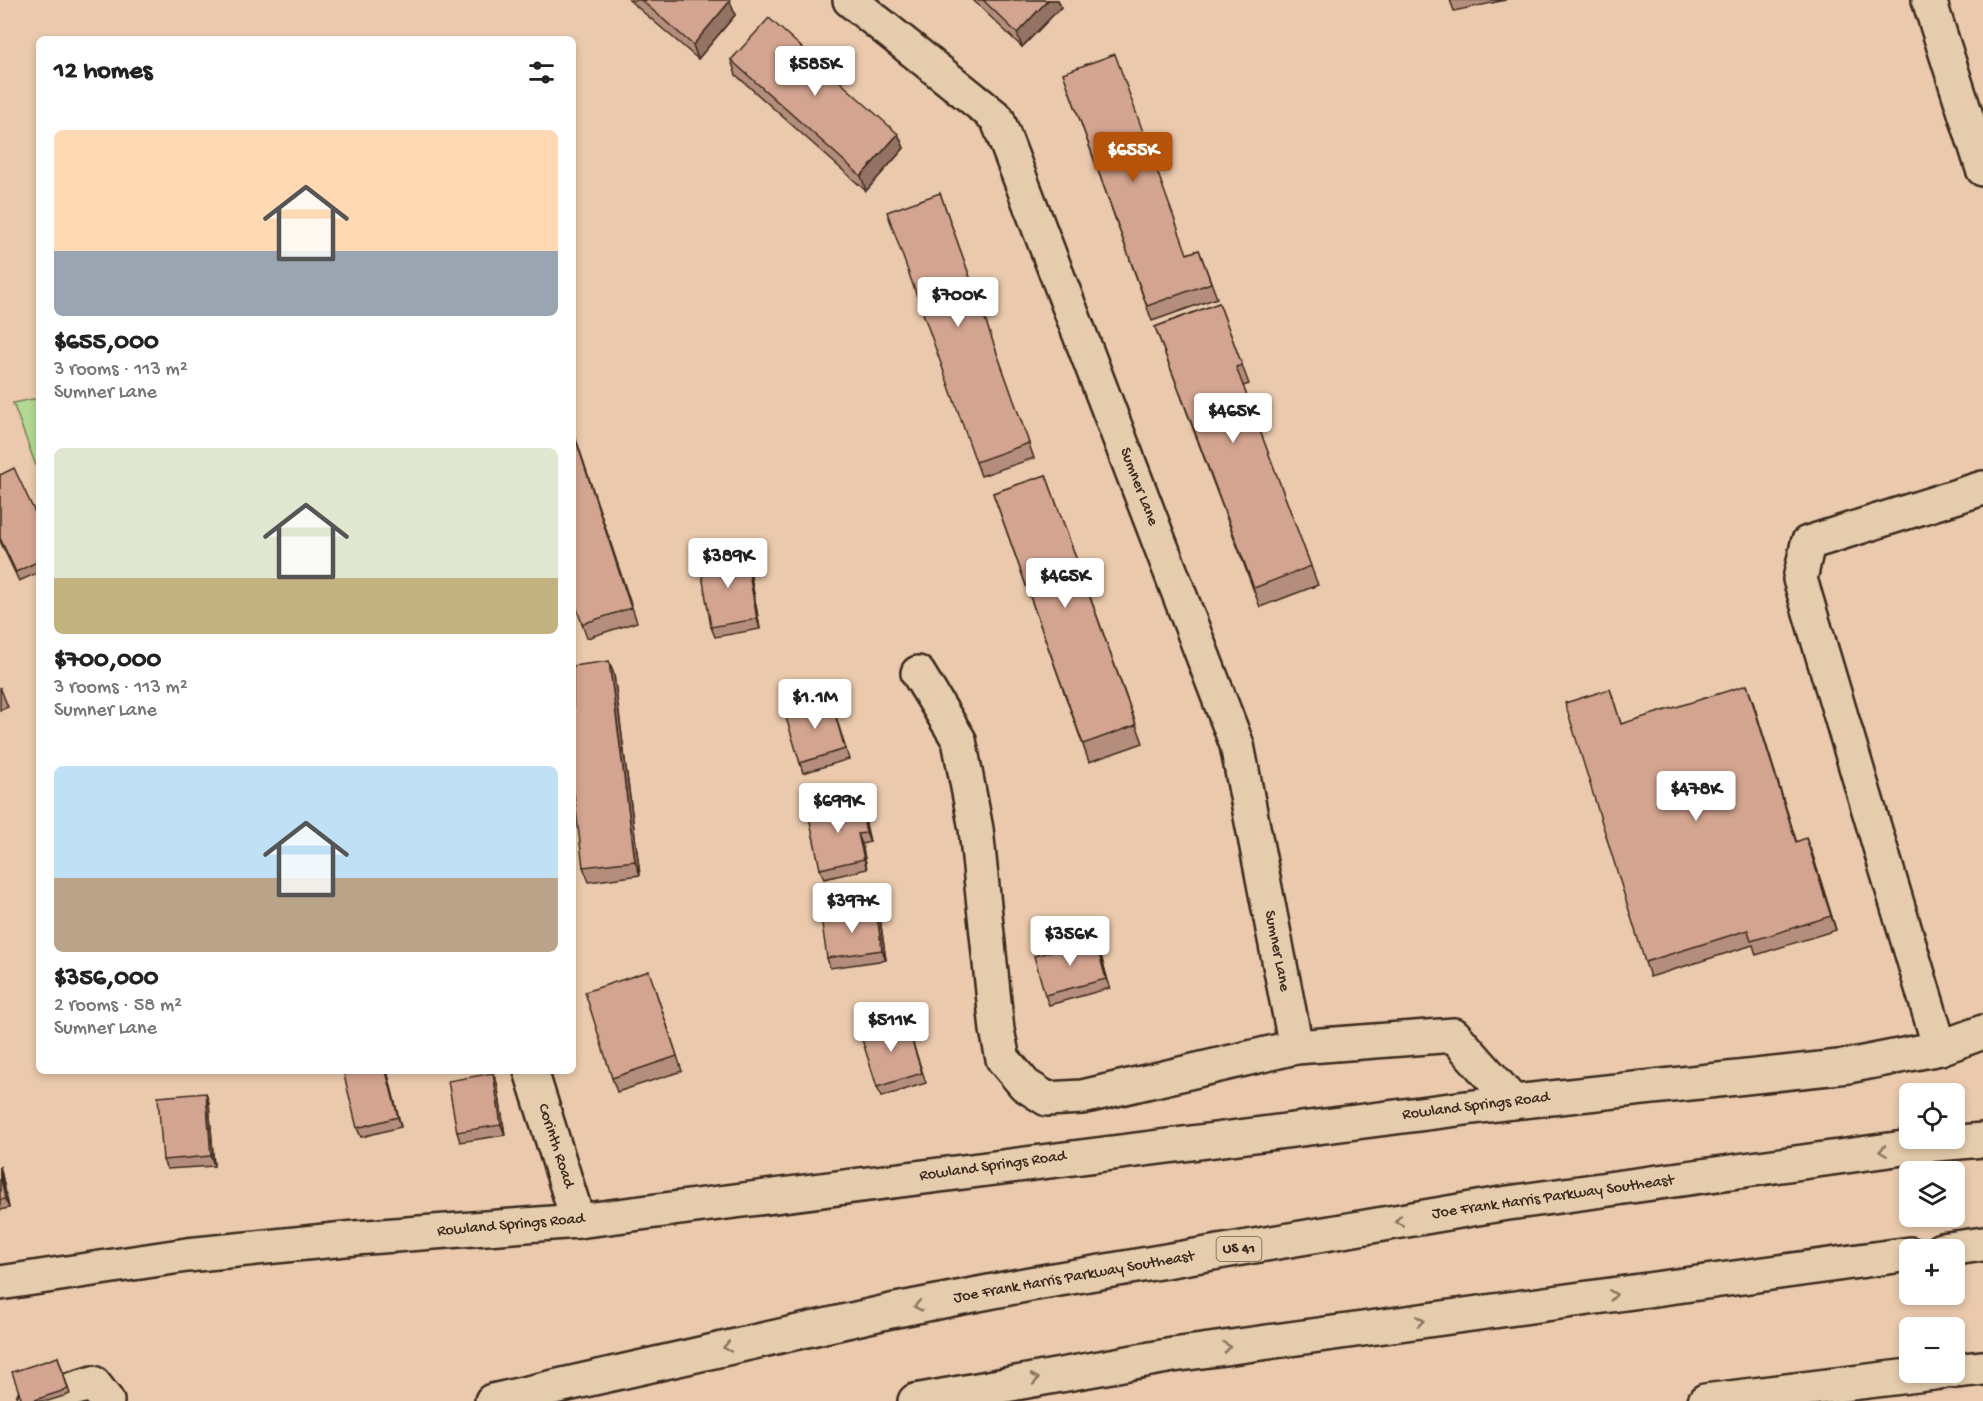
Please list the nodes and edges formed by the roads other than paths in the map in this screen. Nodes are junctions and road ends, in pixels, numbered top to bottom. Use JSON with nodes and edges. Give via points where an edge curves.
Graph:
{"nodes":[{"id":1,"x":850,"y":0,"type":"edge"},
{"id":2,"x":1929,"y":0,"type":"edge"},
{"id":3,"x":1983,"y":169,"type":"edge"},
{"id":4,"x":1983,"y":488,"type":"edge"},
{"id":5,"x":918,"y":673,"type":"dead end"},
{"id":6,"x":1983,"y":1032,"type":"edge"},
{"id":7,"x":1296,"y":1047,"type":"junction"},
{"id":8,"x":1940,"y":1048,"type":"junction"},
{"id":9,"x":532,"y":1074,"type":"edge"},
{"id":10,"x":1513,"y":1102,"type":"junction"},
{"id":11,"x":1983,"y":1140,"type":"edge"},
{"id":12,"x":579,"y":1221,"type":"junction"},
{"id":13,"x":1983,"y":1244,"type":"edge"},
{"id":14,"x":1965,"y":1247,"type":"edge"},
{"id":15,"x":1899,"y":1255,"type":"edge"},
{"id":16,"x":0,"y":1283,"type":"edge"},
{"id":17,"x":1983,"y":1368,"type":"edge"},
{"id":18,"x":1965,"y":1370,"type":"edge"},
{"id":19,"x":1899,"y":1378,"type":"edge"},
{"id":20,"x":1779,"y":1396,"type":"edge"},
{"id":21,"x":34,"y":1401,"type":"edge"},
{"id":22,"x":107,"y":1401,"type":"edge"},
{"id":23,"x":492,"y":1401,"type":"edge"},
{"id":24,"x":915,"y":1401,"type":"edge"},
{"id":25,"x":1705,"y":1401,"type":"edge"}],
"edges":[{"from":1,"to":7,"type":"street","name":"Sumner Lane","via":[[997,118],[1237,745]]},
{"from":2,"to":3,"type":"street"},
{"from":4,"to":8,"type":"street","via":[[1808,543],[1800,579]]},
{"from":5,"to":7,"type":"street","via":[[959,740],[976,829],[997,1030],[1003,1059],[1025,1085],[1047,1099],[1082,1097]]},
{"from":6,"to":8,"type":"street","name":"Rowland Springs Road"},
{"from":7,"to":10,"type":"street","via":[[1454,1035]]},
{"from":8,"to":10,"type":"street","name":"Rowland Springs Road","via":[[1848,1066]]},
{"from":9,"to":12,"type":"street","name":"Corinth Road"},
{"from":10,"to":12,"type":"street","name":"Rowland Springs Road"},
{"from":11,"to":23,"type":"street","name":"Joe Frank Harris Parkway Southeast","number":"US 41","one_way":true,"via":[[1501,1204],[1030,1284],[891,1311]]},
{"from":12,"to":16,"type":"street","name":"Rowland Springs Road","via":[[271,1245]]},
{"from":13,"to":14,"type":"street"},
{"from":24,"to":15,"type":"street","one_way":true,"via":[[1173,1354]]},
{"from":17,"to":18,"type":"street"},
{"from":19,"to":20,"type":"street"},
{"from":20,"to":25,"type":"street"},
{"from":21,"to":22,"type":"street","via":[[93,1383]]}]}
